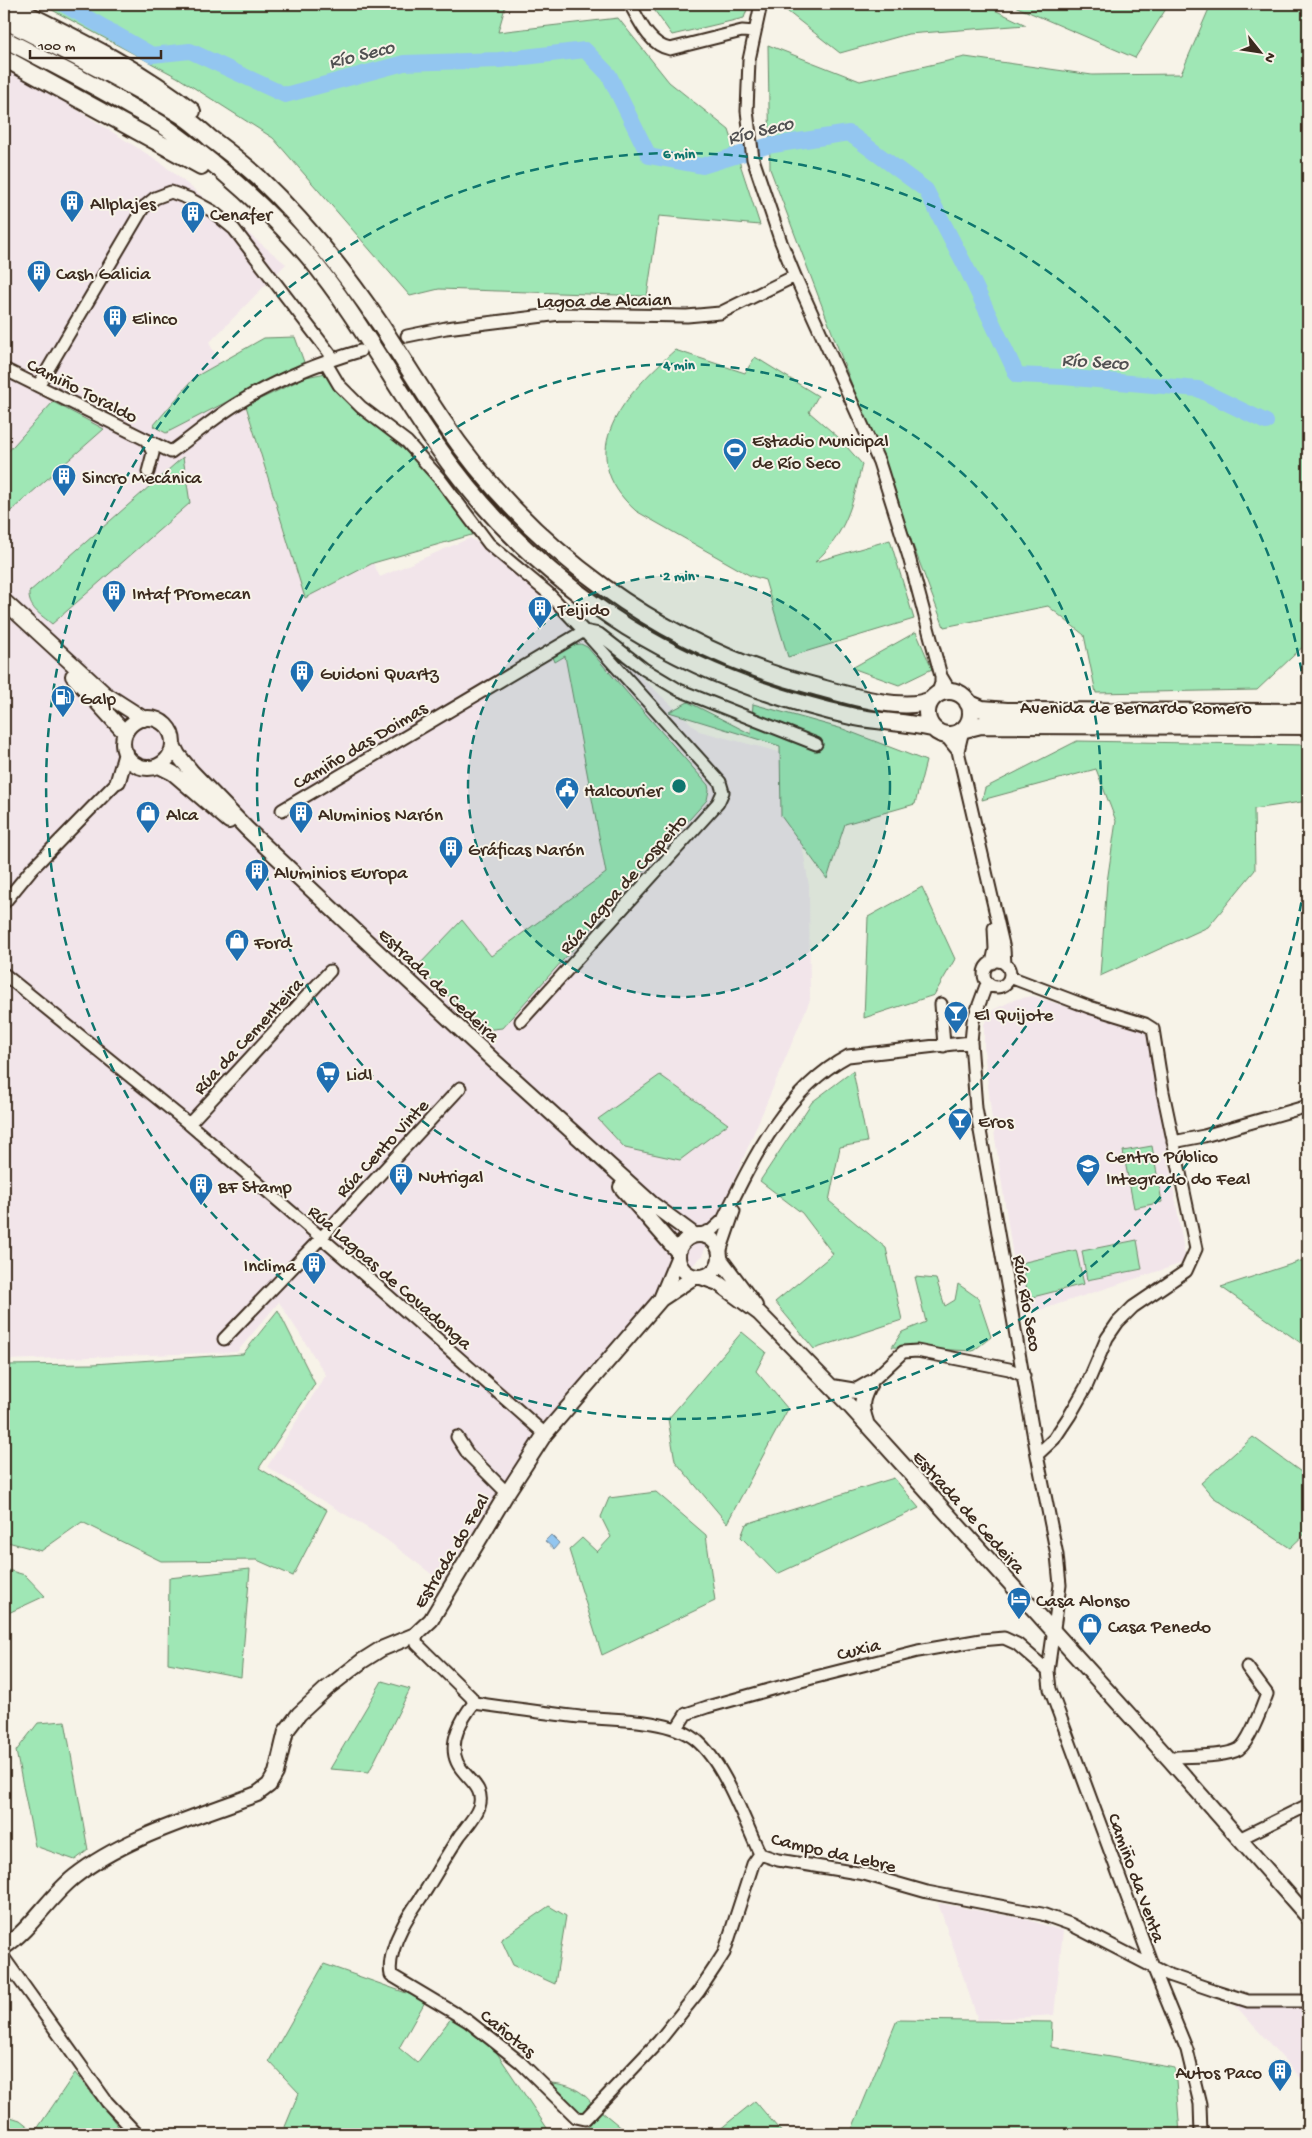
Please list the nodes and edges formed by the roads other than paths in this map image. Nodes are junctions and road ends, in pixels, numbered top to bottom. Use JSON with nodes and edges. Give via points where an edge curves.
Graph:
{"nodes":[{"id":1,"x":7,"y":4,"type":"edge"},
{"id":2,"x":630,"y":4,"type":"edge"},
{"id":3,"x":762,"y":4,"type":"edge"},
{"id":4,"x":4,"y":20,"type":"edge"},
{"id":5,"x":755,"y":32,"type":"junction"},
{"id":6,"x":4,"y":39,"type":"edge"},
{"id":7,"x":4,"y":58,"type":"edge"},
{"id":8,"x":257,"y":176,"type":"junction"},
{"id":9,"x":242,"y":190,"type":"junction"},
{"id":10,"x":795,"y":276,"type":"junction"},
{"id":11,"x":407,"y":336,"type":"dead end"},
{"id":12,"x":360,"y":351,"type":"dead end"},
{"id":13,"x":330,"y":361,"type":"junction"},
{"id":14,"x":4,"y":369,"type":"edge"},
{"id":15,"x":38,"y":386,"type":"junction"},
{"id":16,"x":146,"y":440,"type":"junction"},
{"id":17,"x":148,"y":472,"type":"dead end"},
{"id":18,"x":4,"y":601,"type":"edge"},
{"id":19,"x":4,"y":610,"type":"edge"},
{"id":20,"x":584,"y":631,"type":"junction"},
{"id":21,"x":941,"y":676,"type":"junction"},
{"id":22,"x":954,"y":692,"type":"junction"},
{"id":23,"x":934,"y":697,"type":"junction"},
{"id":24,"x":968,"y":703,"type":"junction"},
{"id":25,"x":1308,"y":712,"type":"edge"},
{"id":26,"x":144,"y":718,"type":"junction"},
{"id":27,"x":1308,"y":726,"type":"edge"},
{"id":28,"x":964,"y":729,"type":"junction"},
{"id":29,"x":939,"y":732,"type":"junction"},
{"id":30,"x":125,"y":733,"type":"junction"},
{"id":31,"x":816,"y":744,"type":"dead end"},
{"id":32,"x":174,"y":747,"type":"junction"},
{"id":33,"x":958,"y":751,"type":"junction"},
{"id":34,"x":126,"y":753,"type":"junction"},
{"id":35,"x":159,"y":766,"type":"junction"},
{"id":36,"x":141,"y":767,"type":"junction"},
{"id":37,"x":118,"y":781,"type":"junction"},
{"id":38,"x":282,"y":810,"type":"dead end"},
{"id":39,"x":4,"y":903,"type":"edge"},
{"id":40,"x":993,"y":904,"type":"junction"},
{"id":41,"x":992,"y":962,"type":"junction"},
{"id":42,"x":1005,"y":964,"type":"junction"},
{"id":43,"x":330,"y":971,"type":"dead end"},
{"id":44,"x":4,"y":974,"type":"edge"},
{"id":45,"x":1010,"y":977,"type":"junction"},
{"id":46,"x":987,"y":983,"type":"junction"},
{"id":47,"x":940,"y":1004,"type":"dead end"},
{"id":48,"x":521,"y":1021,"type":"dead end"},
{"id":49,"x":971,"y":1042,"type":"junction"},
{"id":50,"x":944,"y":1046,"type":"junction"},
{"id":51,"x":460,"y":1088,"type":"dead end"},
{"id":52,"x":1308,"y":1106,"type":"edge"},
{"id":53,"x":189,"y":1124,"type":"junction"},
{"id":54,"x":1173,"y":1142,"type":"junction"},
{"id":55,"x":747,"y":1174,"type":"junction"},
{"id":56,"x":698,"y":1234,"type":"junction"},
{"id":57,"x":321,"y":1238,"type":"junction"},
{"id":58,"x":678,"y":1255,"type":"junction"},
{"id":59,"x":720,"y":1255,"type":"junction"},
{"id":60,"x":698,"y":1277,"type":"junction"},
{"id":61,"x":661,"y":1299,"type":"junction"},
{"id":62,"x":759,"y":1313,"type":"junction"},
{"id":63,"x":224,"y":1338,"type":"dead end"},
{"id":64,"x":1020,"y":1356,"type":"junction"},
{"id":65,"x":990,"y":1365,"type":"junction"},
{"id":66,"x":1024,"y":1376,"type":"junction"},
{"id":67,"x":870,"y":1383,"type":"junction"},
{"id":68,"x":832,"y":1387,"type":"junction"},
{"id":69,"x":848,"y":1404,"type":"junction"},
{"id":70,"x":866,"y":1423,"type":"junction"},
{"id":71,"x":545,"y":1434,"type":"junction"},
{"id":72,"x":457,"y":1437,"type":"dead end"},
{"id":73,"x":1037,"y":1455,"type":"junction"},
{"id":74,"x":507,"y":1492,"type":"junction"},
{"id":75,"x":1053,"y":1630,"type":"junction"},
{"id":76,"x":415,"y":1635,"type":"junction"},
{"id":77,"x":1246,"y":1667,"type":"dead end"},
{"id":78,"x":1048,"y":1671,"type":"junction"},
{"id":79,"x":474,"y":1703,"type":"junction"},
{"id":80,"x":677,"y":1728,"type":"junction"},
{"id":81,"x":1170,"y":1760,"type":"junction"},
{"id":82,"x":1308,"y":1805,"type":"edge"},
{"id":83,"x":1239,"y":1839,"type":"junction"},
{"id":84,"x":760,"y":1854,"type":"junction"},
{"id":85,"x":1308,"y":1917,"type":"edge"},
{"id":86,"x":4,"y":1947,"type":"edge"},
{"id":87,"x":4,"y":1958,"type":"edge"},
{"id":88,"x":1153,"y":1967,"type":"junction"},
{"id":89,"x":1308,"y":2002,"type":"edge"},
{"id":90,"x":137,"y":2134,"type":"edge"},
{"id":91,"x":1202,"y":2134,"type":"edge"}],
"edges":[{"from":1,"to":8,"type":"highway","via":[[156,85],[219,132]]},
{"from":2,"to":5,"type":"street","via":[[660,47],[670,49],[742,31]]},
{"from":3,"to":5,"type":"street"},
{"from":4,"to":8,"type":"highway","via":[[181,115]]},
{"from":5,"to":10,"type":"street","via":[[749,60],[747,111],[753,159]]},
{"from":6,"to":9,"type":"highway","via":[[96,86],[166,127]]},
{"from":7,"to":9,"type":"highway"},
{"from":8,"to":23,"type":"highway","via":[[321,244],[379,322],[443,422],[479,470],[518,515],[582,571],[649,617],[759,670],[860,698],[910,706]]},
{"from":9,"to":29,"type":"highway","via":[[289,235],[322,274],[460,478],[538,560],[582,596],[673,654],[772,696],[866,719]]},
{"from":10,"to":11,"type":"street","name":"Lagoa de Alcaian","via":[[720,313],[687,316],[560,314]]},
{"from":10,"to":21,"type":"street","via":[[879,462],[909,556]]},
{"from":12,"to":13,"type":"street"},
{"from":13,"to":15,"type":"street","via":[[234,229],[198,203],[171,192],[155,198],[138,214]]},
{"from":13,"to":16,"type":"street","name":"Camiño Toraldo","via":[[238,402],[171,452]]},
{"from":13,"to":20,"type":"street","via":[[339,384],[361,408],[407,442],[489,544],[548,593]]},
{"from":14,"to":15,"type":"street","name":"Camiño Toraldo"},
{"from":15,"to":16,"type":"street","name":"Camiño Toraldo"},
{"from":16,"to":17,"type":"street","via":[[153,453]]},
{"from":18,"to":26,"type":"main road","via":[[105,694]]},
{"from":19,"to":30,"type":"main road","via":[[56,658]]},
{"from":20,"to":31,"type":"street","via":[[599,634],[644,669],[680,690]]},
{"from":20,"to":38,"type":"street","name":"Camiño das Doimas"},
{"from":20,"to":48,"type":"street","name":"Rúa Lagoa de Cospeito","via":[[720,782],[724,792],[718,803]]},
{"from":21,"to":22,"type":"street"},
{"from":21,"to":23,"type":"street"},
{"from":22,"to":23,"type":"highway","via":[[942,692]]},
{"from":22,"to":24,"type":"highway"},
{"from":23,"to":29,"type":"highway","via":[[927,711],[929,723]]},
{"from":24,"to":25,"type":"highway","name":"Avenida de Bernardo Romero","via":[[982,709],[1007,711]]},
{"from":24,"to":28,"type":"highway","via":[[970,716]]},
{"from":26,"to":30,"type":"main road"},
{"from":26,"to":32,"type":"main road","via":[[164,724],[171,733]]},
{"from":27,"to":28,"type":"highway","name":"Avenida de Bernardo Romero","via":[[981,725]]},
{"from":28,"to":29,"type":"highway","via":[[957,734]]},
{"from":28,"to":33,"type":"street"},
{"from":29,"to":33,"type":"street"},
{"from":30,"to":34,"type":"main road","via":[[123,744]]},
{"from":32,"to":35,"type":"main road","via":[[169,758]]},
{"from":32,"to":56,"type":"main road","name":"Estrada de Cedeira","via":[[178,756],[247,829],[472,1040],[652,1204],[684,1229]]},
{"from":33,"to":40,"type":"street"},
{"from":34,"to":36,"type":"main road"},
{"from":34,"to":37,"type":"main road"},
{"from":35,"to":36,"type":"main road"},
{"from":35,"to":58,"type":"main road","name":"Estrada de Cedeira","via":[[173,773],[246,835],[629,1195]]},
{"from":36,"to":37,"type":"main road"},
{"from":37,"to":39,"type":"street","via":[[31,870]]},
{"from":40,"to":41,"type":"street","via":[[995,949]]},
{"from":40,"to":42,"type":"street"},
{"from":41,"to":42,"type":"street"},
{"from":41,"to":46,"type":"street","via":[[985,970]]},
{"from":42,"to":45,"type":"street"},
{"from":43,"to":53,"type":"street","name":"Rúa da Cementeira"},
{"from":44,"to":53,"type":"street","name":"Rúa Lagoas de Covadonga"},
{"from":45,"to":46,"type":"street","via":[[1006,984],[998,987]]},
{"from":45,"to":54,"type":"street","via":[[1153,1029]]},
{"from":46,"to":49,"type":"street","name":"Rúa Río Seco","via":[[973,1021]]},
{"from":47,"to":50,"type":"street"},
{"from":49,"to":50,"type":"street"},
{"from":49,"to":64,"type":"street","name":"Rúa Río Seco","via":[[976,1108]]},
{"from":50,"to":55,"type":"street","via":[[848,1056],[834,1064],[820,1074],[780,1117]]},
{"from":51,"to":57,"type":"street","name":"Rúa Cento Vinte"},
{"from":52,"to":54,"type":"street"},
{"from":53,"to":57,"type":"street","name":"Rúa Lagoas de Covadonga"},
{"from":54,"to":73,"type":"street","via":[[1196,1249],[1186,1271],[1133,1307],[1118,1322],[1070,1415],[1054,1439]]},
{"from":55,"to":56,"type":"street","via":[[723,1220],[712,1230]]},
{"from":55,"to":59,"type":"street"},
{"from":56,"to":58,"type":"main road","via":[[683,1242]]},
{"from":56,"to":59,"type":"main road","via":[[714,1240]]},
{"from":57,"to":63,"type":"street","name":"Rúa Cento Vinte"},
{"from":57,"to":71,"type":"street","name":"Rúa Lagoas de Covadonga"},
{"from":58,"to":60,"type":"main road","via":[[682,1269]]},
{"from":58,"to":61,"type":"main road","name":"Estrada do Feal"},
{"from":59,"to":60,"type":"main road","via":[[714,1271]]},
{"from":59,"to":62,"type":"main road","name":"Estrada de Cedeira"},
{"from":60,"to":61,"type":"main road","name":"Estrada do Feal"},
{"from":60,"to":62,"type":"main road","name":"Estrada de Cedeira","via":[[718,1283]]},
{"from":61,"to":71,"type":"main road","name":"Estrada do Feal"},
{"from":62,"to":68,"type":"main road","name":"Estrada de Cedeira"},
{"from":64,"to":65,"type":"street","via":[[1008,1364]]},
{"from":64,"to":66,"type":"street","name":"Rúa Río Seco"},
{"from":65,"to":66,"type":"street"},
{"from":65,"to":67,"type":"street","via":[[917,1351],[903,1352]]},
{"from":66,"to":73,"type":"street","name":"Rúa Río Seco"},
{"from":67,"to":68,"type":"main road","via":[[856,1391]]},
{"from":67,"to":69,"type":"main road"},
{"from":67,"to":70,"type":"main road","via":[[861,1408]]},
{"from":68,"to":69,"type":"main road","name":"Estrada de Cedeira"},
{"from":69,"to":70,"type":"main road","name":"Estrada de Cedeira"},
{"from":70,"to":75,"type":"main road","name":"Estrada de Cedeira"},
{"from":71,"to":74,"type":"main road","name":"Estrada do Feal"},
{"from":72,"to":74,"type":"street","via":[[468,1454]]},
{"from":73,"to":75,"type":"street","name":"Rúa Río Seco","via":[[1060,1585]]},
{"from":74,"to":76,"type":"main road","name":"Estrada do Feal","via":[[431,1620]]},
{"from":75,"to":78,"type":"street","name":"Camiño da Venta"},
{"from":75,"to":81,"type":"main road","name":"Estrada de Cedeira"},
{"from":76,"to":79,"type":"street","via":[[417,1644]]},
{"from":76,"to":86,"type":"main road","name":"Estrada do Feal","via":[[362,1661],[299,1714],[286,1731],[276,1773],[269,1785],[257,1794],[147,1836],[94,1863],[73,1878],[28,1928]]},
{"from":77,"to":81,"type":"street","via":[[1267,1694],[1240,1748]]},
{"from":78,"to":80,"type":"street","name":"Cuxia","via":[[1017,1644],[1004,1638],[981,1640],[918,1651],[707,1707],[686,1714]]},
{"from":78,"to":88,"type":"street","name":"Camiño da Venta","via":[[1050,1689]]},
{"from":79,"to":80,"type":"street","name":"Campo da Lebre"},
{"from":79,"to":84,"type":"street","name":"Cañotas","via":[[457,1733],[453,1748],[457,1762],[477,1786],[480,1805],[401,1929],[389,1967],[391,1976],[468,2021],[520,2062],[576,2117],[585,2119],[659,2041],[700,1991],[724,1953],[753,1864]]},
{"from":80,"to":84,"type":"street","name":"Campo da Lebre","via":[[695,1739],[718,1768]]},
{"from":81,"to":83,"type":"main road","name":"Estrada de Cedeira"},
{"from":82,"to":83,"type":"street"},
{"from":83,"to":85,"type":"main road","name":"Estrada de Cedeira"},
{"from":84,"to":88,"type":"street","name":"Campo da Lebre","via":[[1042,1914],[1070,1924]]},
{"from":87,"to":90,"type":"street","via":[[107,2102]]},
{"from":88,"to":89,"type":"street","name":"Campo da Lebre","via":[[1248,2001]]},
{"from":88,"to":91,"type":"street","name":"Camiño da Venta","via":[[1186,2050],[1200,2104]]}]}
